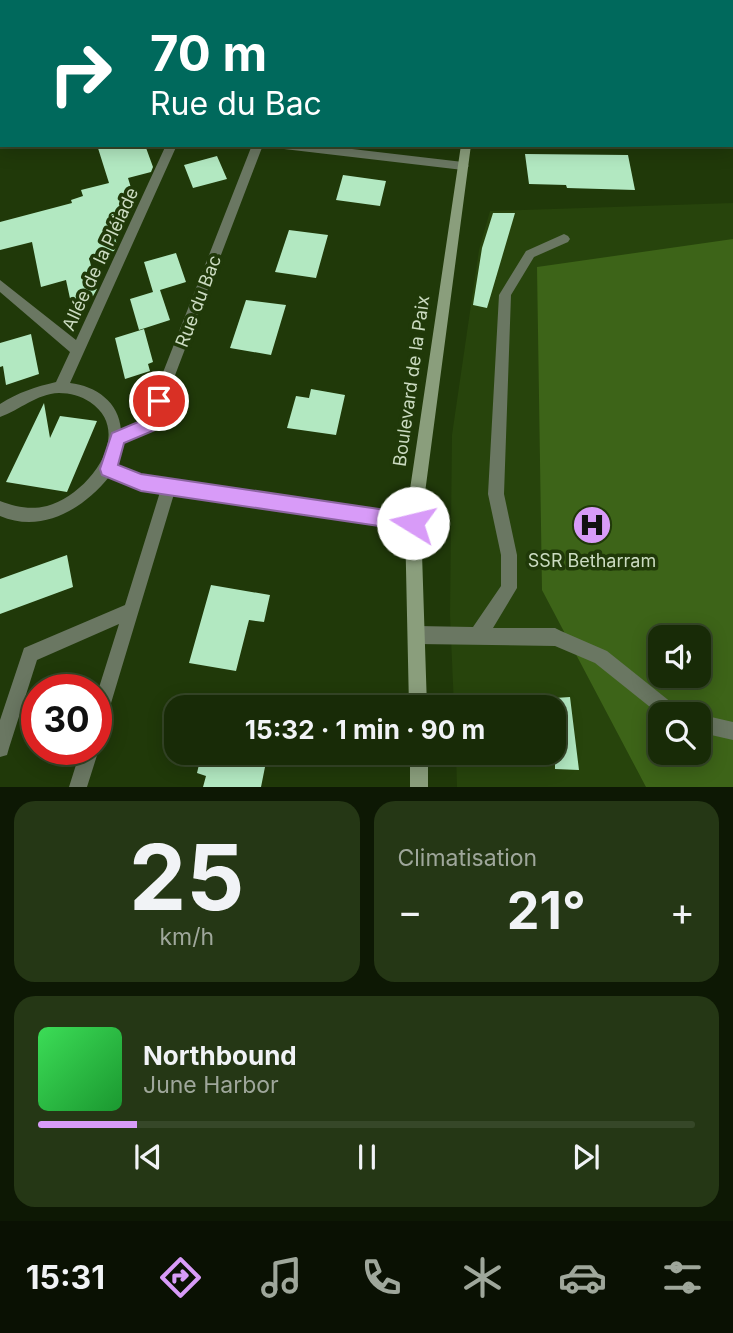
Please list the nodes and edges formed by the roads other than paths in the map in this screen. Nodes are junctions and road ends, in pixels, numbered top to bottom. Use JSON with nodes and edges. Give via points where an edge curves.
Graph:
{"nodes":[{"id":1,"x":171,"y":147,"type":"edge"},
{"id":2,"x":257,"y":147,"type":"edge"},
{"id":3,"x":301,"y":147,"type":"edge"},
{"id":4,"x":466,"y":147,"type":"edge"},
{"id":5,"x":463,"y":166,"type":"junction"},
{"id":6,"x":564,"y":239,"type":"dead end"},
{"id":7,"x":0,"y":285,"type":"edge"},
{"id":8,"x":78,"y":350,"type":"junction"},
{"id":9,"x":61,"y":387,"type":"junction"},
{"id":10,"x":0,"y":411,"type":"edge"},
{"id":11,"x":118,"y":438,"type":"junction"},
{"id":12,"x":108,"y":469,"type":"junction"},
{"id":13,"x":169,"y":487,"type":"junction"},
{"id":14,"x":0,"y":508,"type":"edge"},
{"id":15,"x":413,"y":523,"type":"junction"},
{"id":16,"x":132,"y":610,"type":"junction"},
{"id":17,"x":417,"y":635,"type":"junction"},
{"id":18,"x":477,"y":636,"type":"junction"},
{"id":19,"x":112,"y":675,"type":"edge"},
{"id":20,"x":418,"y":695,"type":"edge"},
{"id":21,"x":657,"y":702,"type":"edge"},
{"id":22,"x":711,"y":726,"type":"edge"},
{"id":23,"x":733,"y":731,"type":"edge"},
{"id":24,"x":0,"y":748,"type":"edge"},
{"id":25,"x":85,"y":765,"type":"edge"},
{"id":26,"x":419,"y":765,"type":"edge"},
{"id":27,"x":78,"y":787,"type":"edge"},
{"id":28,"x":419,"y":787,"type":"edge"}],
"edges":[{"from":1,"to":8,"type":"street","name":"Allée de la Pléiade"},
{"from":2,"to":11,"type":"street","name":"Rue du Bac","via":[[149,425]]},
{"from":3,"to":5,"type":"street"},
{"from":4,"to":5,"type":"street","name":"Boulevard de la Paix"},
{"from":5,"to":15,"type":"street","name":"Boulevard de la Paix"},
{"from":6,"to":18,"type":"street","via":[[530,254],[505,295],[496,494],[509,555],[509,588]]},
{"from":7,"to":8,"type":"street"},
{"from":8,"to":9,"type":"street","name":"Allée de la Pléiade"},
{"from":9,"to":10,"type":"street","via":[[27,395]]},
{"from":9,"to":11,"type":"street","via":[[100,399],[114,418]]},
{"from":11,"to":12,"type":"street"},
{"from":12,"to":13,"type":"street"},
{"from":12,"to":14,"type":"street","via":[[80,499],[47,514],[12,515]]},
{"from":13,"to":15,"type":"street"},
{"from":13,"to":16,"type":"street"},
{"from":15,"to":17,"type":"street","name":"Boulevard de la Paix"},
{"from":16,"to":19,"type":"street"},
{"from":16,"to":24,"type":"street","via":[[30,654]]},
{"from":17,"to":18,"type":"street"},
{"from":17,"to":20,"type":"street","name":"Boulevard de la Paix"},
{"from":18,"to":21,"type":"street","via":[[555,637],[601,657]]},
{"from":22,"to":23,"type":"street"},
{"from":25,"to":27,"type":"street"},
{"from":26,"to":28,"type":"street"}]}
